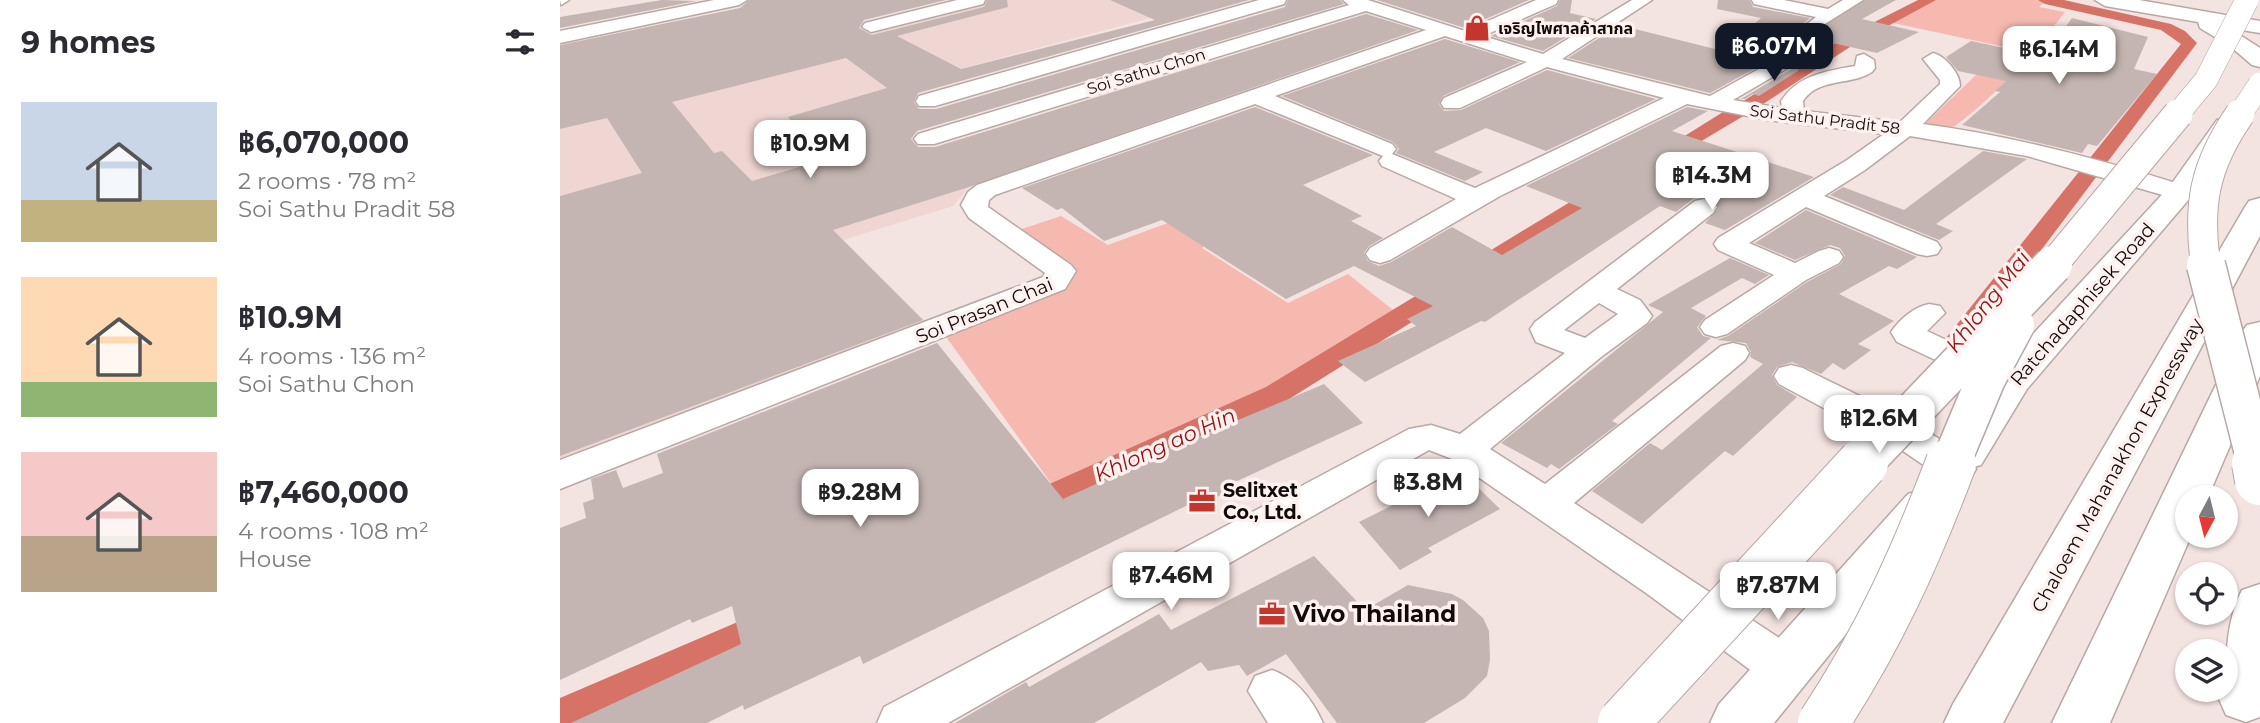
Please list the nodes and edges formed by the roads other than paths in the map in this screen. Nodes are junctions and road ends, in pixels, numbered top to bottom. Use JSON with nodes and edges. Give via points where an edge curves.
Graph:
{"nodes":[{"id":1,"x":739,"y":0,"type":"edge"},
{"id":2,"x":977,"y":0,"type":"edge"},
{"id":3,"x":1278,"y":0,"type":"edge"},
{"id":4,"x":1550,"y":0,"type":"edge"},
{"id":5,"x":1644,"y":0,"type":"edge"},
{"id":6,"x":1855,"y":0,"type":"edge"},
{"id":7,"x":2105,"y":0,"type":"edge"},
{"id":8,"x":2133,"y":0,"type":"edge"},
{"id":9,"x":2199,"y":0,"type":"edge"},
{"id":10,"x":2247,"y":0,"type":"edge"},
{"id":11,"x":1750,"y":1,"type":"edge"},
{"id":12,"x":1359,"y":3,"type":"edge"},
{"id":13,"x":1411,"y":4,"type":"dead end"},
{"id":14,"x":2163,"y":4,"type":"edge"},
{"id":15,"x":2260,"y":10,"type":"edge"},
{"id":16,"x":1388,"y":12,"type":"junction"},
{"id":17,"x":1831,"y":15,"type":"junction"},
{"id":18,"x":2260,"y":16,"type":"edge"},
{"id":19,"x":2260,"y":25,"type":"edge"},
{"id":20,"x":871,"y":27,"type":"dead end"},
{"id":21,"x":1452,"y":28,"type":"junction"},
{"id":22,"x":560,"y":37,"type":"edge"},
{"id":23,"x":1746,"y":58,"type":"dead end"},
{"id":24,"x":1933,"y":59,"type":"dead end"},
{"id":25,"x":1546,"y":60,"type":"junction"},
{"id":26,"x":1864,"y":60,"type":"dead end"},
{"id":27,"x":1483,"y":62,"type":"dead end"},
{"id":28,"x":1516,"y":74,"type":"junction"},
{"id":29,"x":2258,"y":80,"type":"edge"},
{"id":30,"x":1255,"y":96,"type":"junction"},
{"id":31,"x":1698,"y":100,"type":"junction"},
{"id":32,"x":927,"y":101,"type":"dead end"},
{"id":33,"x":1452,"y":103,"type":"dead end"},
{"id":34,"x":1794,"y":116,"type":"junction"},
{"id":35,"x":1905,"y":130,"type":"junction"},
{"id":36,"x":926,"y":139,"type":"dead end"},
{"id":37,"x":2180,"y":192,"type":"junction"},
{"id":38,"x":1804,"y":197,"type":"junction"},
{"id":39,"x":1476,"y":198,"type":"junction"},
{"id":40,"x":1704,"y":207,"type":"dead end"},
{"id":41,"x":2260,"y":207,"type":"edge"},
{"id":42,"x":1679,"y":226,"type":"junction"},
{"id":43,"x":1728,"y":244,"type":"junction"},
{"id":44,"x":1927,"y":248,"type":"dead end"},
{"id":45,"x":1380,"y":254,"type":"dead end"},
{"id":46,"x":1829,"y":257,"type":"dead end"},
{"id":47,"x":1796,"y":274,"type":"junction"},
{"id":48,"x":2045,"y":275,"type":"junction"},
{"id":49,"x":1597,"y":290,"type":"junction"},
{"id":50,"x":1925,"y":327,"type":"dead end"},
{"id":51,"x":2260,"y":333,"type":"edge"},
{"id":52,"x":1589,"y":351,"type":"junction"},
{"id":53,"x":1791,"y":376,"type":"dead end"},
{"id":54,"x":2011,"y":382,"type":"junction"},
{"id":55,"x":1465,"y":450,"type":"junction"},
{"id":56,"x":1957,"y":469,"type":"junction"},
{"id":57,"x":560,"y":475,"type":"edge"},
{"id":58,"x":2260,"y":480,"type":"edge"},
{"id":59,"x":1547,"y":502,"type":"junction"},
{"id":60,"x":2260,"y":604,"type":"edge"},
{"id":61,"x":1785,"y":668,"type":"junction"},
{"id":62,"x":2248,"y":688,"type":"edge"},
{"id":63,"x":902,"y":723,"type":"edge"},
{"id":64,"x":1623,"y":723,"type":"edge"},
{"id":65,"x":1740,"y":723,"type":"edge"},
{"id":66,"x":1823,"y":723,"type":"edge"},
{"id":67,"x":1973,"y":723,"type":"edge"},
{"id":68,"x":2081,"y":723,"type":"edge"}],
"edges":[{"from":1,"to":22,"type":"street"},
{"from":2,"to":20,"type":"street"},
{"from":3,"to":32,"type":"street"},
{"from":4,"to":21,"type":"street","name":"Soi Prasan Chai"},
{"from":5,"to":25,"type":"street"},
{"from":6,"to":17,"type":"street"},
{"from":7,"to":14,"type":"main road"},
{"from":8,"to":19,"type":"main road"},
{"from":9,"to":15,"type":"main road"},
{"from":10,"to":48,"type":"main road","bridge":true,"via":[[2206,80]]},
{"from":11,"to":17,"type":"street"},
{"from":12,"to":16,"type":"street","name":"Soi Sathu Pradit 58"},
{"from":12,"to":36,"type":"street","name":"Soi Sathu Chon"},
{"from":13,"to":16,"type":"street"},
{"from":14,"to":18,"type":"main road"},
{"from":14,"to":19,"type":"main road"},
{"from":14,"to":29,"type":"main road","via":[[2239,42]]},
{"from":16,"to":21,"type":"street","name":"Soi Sathu Pradit 58"},
{"from":17,"to":31,"type":"street","via":[[1806,40]]},
{"from":21,"to":25,"type":"street","name":"Soi Sathu Pradit 58"},
{"from":21,"to":30,"type":"street","name":"Soi Prasan Chai"},
{"from":23,"to":31,"type":"street","via":[[1759,67]]},
{"from":24,"to":35,"type":"street","via":[[1950,79],[1950,86]]},
{"from":25,"to":28,"type":"street"},
{"from":25,"to":31,"type":"street","name":"Soi Sathu Pradit 58"},
{"from":26,"to":34,"type":"street","via":[[1861,71],[1798,92],[1792,101]]},
{"from":27,"to":28,"type":"street"},
{"from":28,"to":33,"type":"street"},
{"from":29,"to":37,"type":"main road","name":"Ratchadaphisek Road"},
{"from":29,"to":58,"type":"main road","bridge":true,"via":[[2213,160],[2202,221],[2207,274]]},
{"from":30,"to":39,"type":"street"},
{"from":30,"to":57,"type":"street","name":"Soi Prasan Chai","via":[[1002,183],[977,197],[974,205],[978,212],[1061,271],[1055,283]]},
{"from":31,"to":34,"type":"street","name":"Soi Sathu Pradit 58"},
{"from":31,"to":39,"type":"street"},
{"from":34,"to":35,"type":"street","name":"Soi Sathu Pradit 58"},
{"from":35,"to":37,"type":"street","name":"Soi Sathu Pradit 58","via":[[1976,139]]},
{"from":35,"to":38,"type":"street"},
{"from":37,"to":54,"type":"main road","name":"Ratchadaphisek Road"},
{"from":38,"to":43,"type":"street"},
{"from":38,"to":44,"type":"street"},
{"from":39,"to":45,"type":"street"},
{"from":40,"to":42,"type":"street"},
{"from":41,"to":67,"type":"main road","name":"Chaloem Mahanakhon Expressway"},
{"from":42,"to":43,"type":"street"},
{"from":42,"to":49,"type":"street"},
{"from":43,"to":47,"type":"street"},
{"from":46,"to":47,"type":"street"},
{"from":47,"to":59,"type":"street"},
{"from":48,"to":64,"type":"main road","bridge":true,"via":[[1888,436]]},
{"from":48,"to":66,"type":"main road","bridge":true,"via":[[1983,385],[1893,606],[1860,668]]},
{"from":49,"to":52,"type":"street","via":[[1629,307],[1636,316]]},
{"from":49,"to":52,"type":"street","via":[[1546,332]]},
{"from":50,"to":54,"type":"street","via":[[1955,356]]},
{"from":51,"to":68,"type":"main road"},
{"from":52,"to":55,"type":"street"},
{"from":53,"to":56,"type":"street","via":[[1913,440]]},
{"from":54,"to":56,"type":"main road","name":"Ratchadaphisek Road"},
{"from":55,"to":59,"type":"street"},
{"from":55,"to":63,"type":"street","via":[[1431,437],[1409,444]]},
{"from":56,"to":61,"type":"main road","name":"Ratchadaphisek Road"},
{"from":59,"to":61,"type":"street"},
{"from":60,"to":62,"type":"main road"},
{"from":61,"to":65,"type":"main road","name":"Ratchadaphisek Road"}]}
